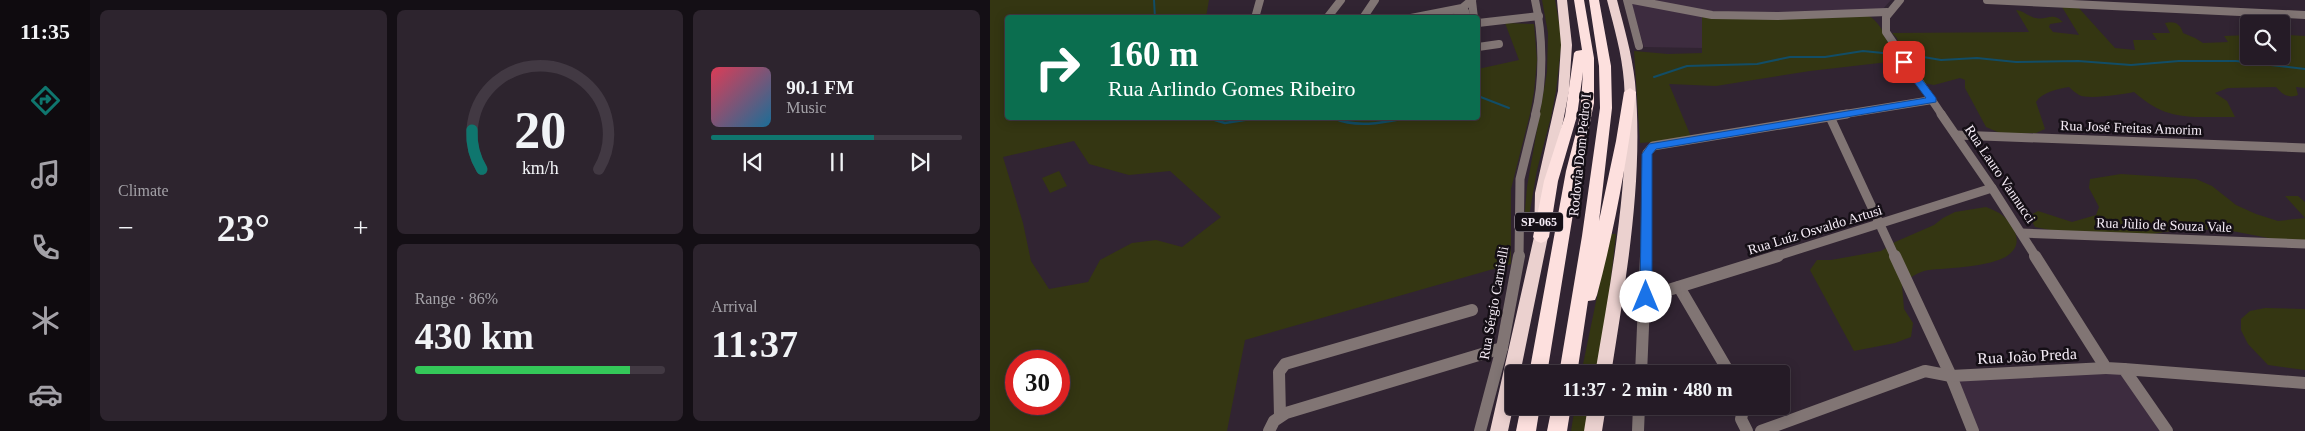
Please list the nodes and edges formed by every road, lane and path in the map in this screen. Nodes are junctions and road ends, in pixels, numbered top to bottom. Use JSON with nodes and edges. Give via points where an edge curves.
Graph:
{"nodes":[{"id":1,"x":1260,"y":0,"type":"edge"},
{"id":2,"x":1341,"y":0,"type":"edge"},
{"id":3,"x":1375,"y":0,"type":"edge"},
{"id":4,"x":1535,"y":0,"type":"edge"},
{"id":5,"x":1562,"y":0,"type":"edge"},
{"id":6,"x":1580,"y":0,"type":"edge"},
{"id":7,"x":1594,"y":0,"type":"edge"},
{"id":8,"x":1612,"y":0,"type":"edge"},
{"id":9,"x":1627,"y":0,"type":"edge"},
{"id":10,"x":1633,"y":0,"type":"edge"},
{"id":11,"x":1900,"y":0,"type":"edge"},
{"id":12,"x":1987,"y":0,"type":"edge"},
{"id":13,"x":1472,"y":1,"type":"edge"},
{"id":14,"x":1454,"y":10,"type":"junction"},
{"id":15,"x":1887,"y":12,"type":"junction"},
{"id":16,"x":1255,"y":15,"type":"edge"},
{"id":17,"x":1329,"y":15,"type":"edge"},
{"id":18,"x":1365,"y":15,"type":"edge"},
{"id":19,"x":1427,"y":15,"type":"edge"},
{"id":20,"x":1466,"y":15,"type":"edge"},
{"id":21,"x":1474,"y":15,"type":"edge"},
{"id":22,"x":2305,"y":15,"type":"edge"},
{"id":23,"x":1539,"y":16,"type":"junction"},
{"id":24,"x":1584,"y":19,"type":"junction"},
{"id":25,"x":1480,"y":23,"type":"edge"},
{"id":26,"x":1499,"y":44,"type":"dead end"},
{"id":27,"x":1639,"y":46,"type":"dead end"},
{"id":28,"x":1480,"y":47,"type":"edge"},
{"id":29,"x":1630,"y":92,"type":"junction"},
{"id":30,"x":1932,"y":100,"type":"junction"},
{"id":31,"x":1830,"y":117,"type":"junction"},
{"id":32,"x":1956,"y":135,"type":"junction"},
{"id":33,"x":2305,"y":148,"type":"edge"},
{"id":34,"x":1992,"y":188,"type":"junction"},
{"id":35,"x":1881,"y":224,"type":"junction"},
{"id":36,"x":2021,"y":232,"type":"junction"},
{"id":37,"x":1541,"y":237,"type":"junction"},
{"id":38,"x":2305,"y":244,"type":"edge"},
{"id":39,"x":1679,"y":287,"type":"junction"},
{"id":40,"x":1646,"y":297,"type":"junction"},
{"id":41,"x":1472,"y":310,"type":"dead end"},
{"id":42,"x":1502,"y":348,"type":"junction"},
{"id":43,"x":1540,"y":365,"type":"edge"},
{"id":44,"x":1570,"y":365,"type":"edge"},
{"id":45,"x":1570,"y":365,"type":"edge"},
{"id":46,"x":1605,"y":365,"type":"edge"},
{"id":47,"x":1642,"y":365,"type":"edge"},
{"id":48,"x":1725,"y":365,"type":"edge"},
{"id":49,"x":2106,"y":368,"type":"junction"},
{"id":50,"x":2124,"y":369,"type":"junction"},
{"id":51,"x":1951,"y":376,"type":"junction"},
{"id":52,"x":2305,"y":383,"type":"edge"},
{"id":53,"x":1529,"y":415,"type":"edge"},
{"id":54,"x":1560,"y":415,"type":"edge"},
{"id":55,"x":1596,"y":415,"type":"edge"},
{"id":56,"x":1639,"y":415,"type":"edge"},
{"id":57,"x":1742,"y":415,"type":"edge"},
{"id":58,"x":1274,"y":423,"type":"edge"},
{"id":59,"x":1480,"y":431,"type":"edge"},
{"id":60,"x":1499,"y":431,"type":"edge"},
{"id":61,"x":1526,"y":431,"type":"edge"},
{"id":62,"x":1557,"y":431,"type":"edge"},
{"id":63,"x":1593,"y":431,"type":"edge"},
{"id":64,"x":1638,"y":431,"type":"edge"},
{"id":65,"x":1746,"y":431,"type":"edge"},
{"id":66,"x":1761,"y":431,"type":"edge"},
{"id":67,"x":1974,"y":431,"type":"edge"},
{"id":68,"x":2167,"y":431,"type":"edge"}],
"edges":[{"from":1,"to":16,"type":"street"},
{"from":2,"to":17,"type":"street"},
{"from":3,"to":18,"type":"street"},
{"from":4,"to":23,"type":"street","name":"Rua Sérgio Carnielli"},
{"from":5,"to":37,"type":"highway","number":"SP-065","via":[[1567,39],[1564,75],[1558,121],[1542,184]]},
{"from":6,"to":24,"type":"highway","name":"Rodovia Dom Pedro I","number":"SP-065"},
{"from":7,"to":44,"type":"highway","name":"Rodovia Dom Pedro I","via":[[1605,66],[1606,108]]},
{"from":8,"to":29,"type":"highway"},
{"from":9,"to":27,"type":"street"},
{"from":10,"to":15,"type":"street","via":[[1712,15]]},
{"from":11,"to":15,"type":"street"},
{"from":12,"to":22,"type":"street"},
{"from":13,"to":14,"type":"street"},
{"from":13,"to":21,"type":"street"},
{"from":14,"to":19,"type":"street"},
{"from":14,"to":20,"type":"street","via":[[1465,11]]},
{"from":15,"to":30,"type":"street","name":"Rua Lauro Vannucci","via":[[1884,24],[1888,38]]},
{"from":23,"to":25,"type":"street"},
{"from":23,"to":42,"type":"street","name":"Rua Sérgio Carnielli","via":[[1542,59],[1537,109],[1520,178],[1519,261]]},
{"from":24,"to":37,"type":"highway","via":[[1571,116],[1551,181]]},
{"from":24,"to":43,"type":"highway","name":"Rodovia Dom Pedro I","number":"SP-065","via":[[1589,66],[1586,115]]},
{"from":26,"to":28,"type":"street"},
{"from":29,"to":45,"type":"highway","via":[[1598,262]]},
{"from":29,"to":46,"type":"highway","via":[[1621,268]]},
{"from":30,"to":31,"type":"street"},
{"from":30,"to":32,"type":"street","name":"Rua Lauro Vannucci"},
{"from":31,"to":35,"type":"street"},
{"from":31,"to":40,"type":"street","via":[[1653,146],[1647,154]]},
{"from":32,"to":33,"type":"street","name":"Rua José Freitas Amorim"},
{"from":32,"to":34,"type":"street","name":"Rua Lauro Vannucci"},
{"from":34,"to":35,"type":"street","name":"Rua Luíz Osvaldo Artusi"},
{"from":34,"to":36,"type":"street","name":"Rua Lauro Vannucci"},
{"from":35,"to":39,"type":"street","name":"Rua Luíz Osvaldo Artusi"},
{"from":35,"to":51,"type":"street"},
{"from":36,"to":38,"type":"street","name":"Rua Jùlio de Souza Vale"},
{"from":36,"to":49,"type":"street","name":"Rua Lauro Vannucci"},
{"from":37,"to":60,"type":"highway","number":"SP-065"},
{"from":39,"to":40,"type":"street","name":"Rua Luíz Osvaldo Artusi"},
{"from":39,"to":48,"type":"street"},
{"from":40,"to":47,"type":"street"},
{"from":41,"to":58,"type":"street","via":[[1285,364],[1279,372]]},
{"from":42,"to":58,"type":"street"},
{"from":42,"to":59,"type":"street","name":"Rua Sérgio Carnielli"},
{"from":49,"to":50,"type":"street","name":"Rua João Preda"},
{"from":49,"to":51,"type":"street","name":"Rua João Preda"},
{"from":50,"to":52,"type":"street","name":"Rua João Preda"},
{"from":50,"to":68,"type":"street"},
{"from":51,"to":66,"type":"street","name":"Rua João Preda","via":[[1925,371]]},
{"from":51,"to":67,"type":"street"},
{"from":53,"to":61,"type":"highway"},
{"from":54,"to":62,"type":"highway"},
{"from":55,"to":63,"type":"highway"},
{"from":56,"to":64,"type":"street"},
{"from":57,"to":65,"type":"street"}]}
